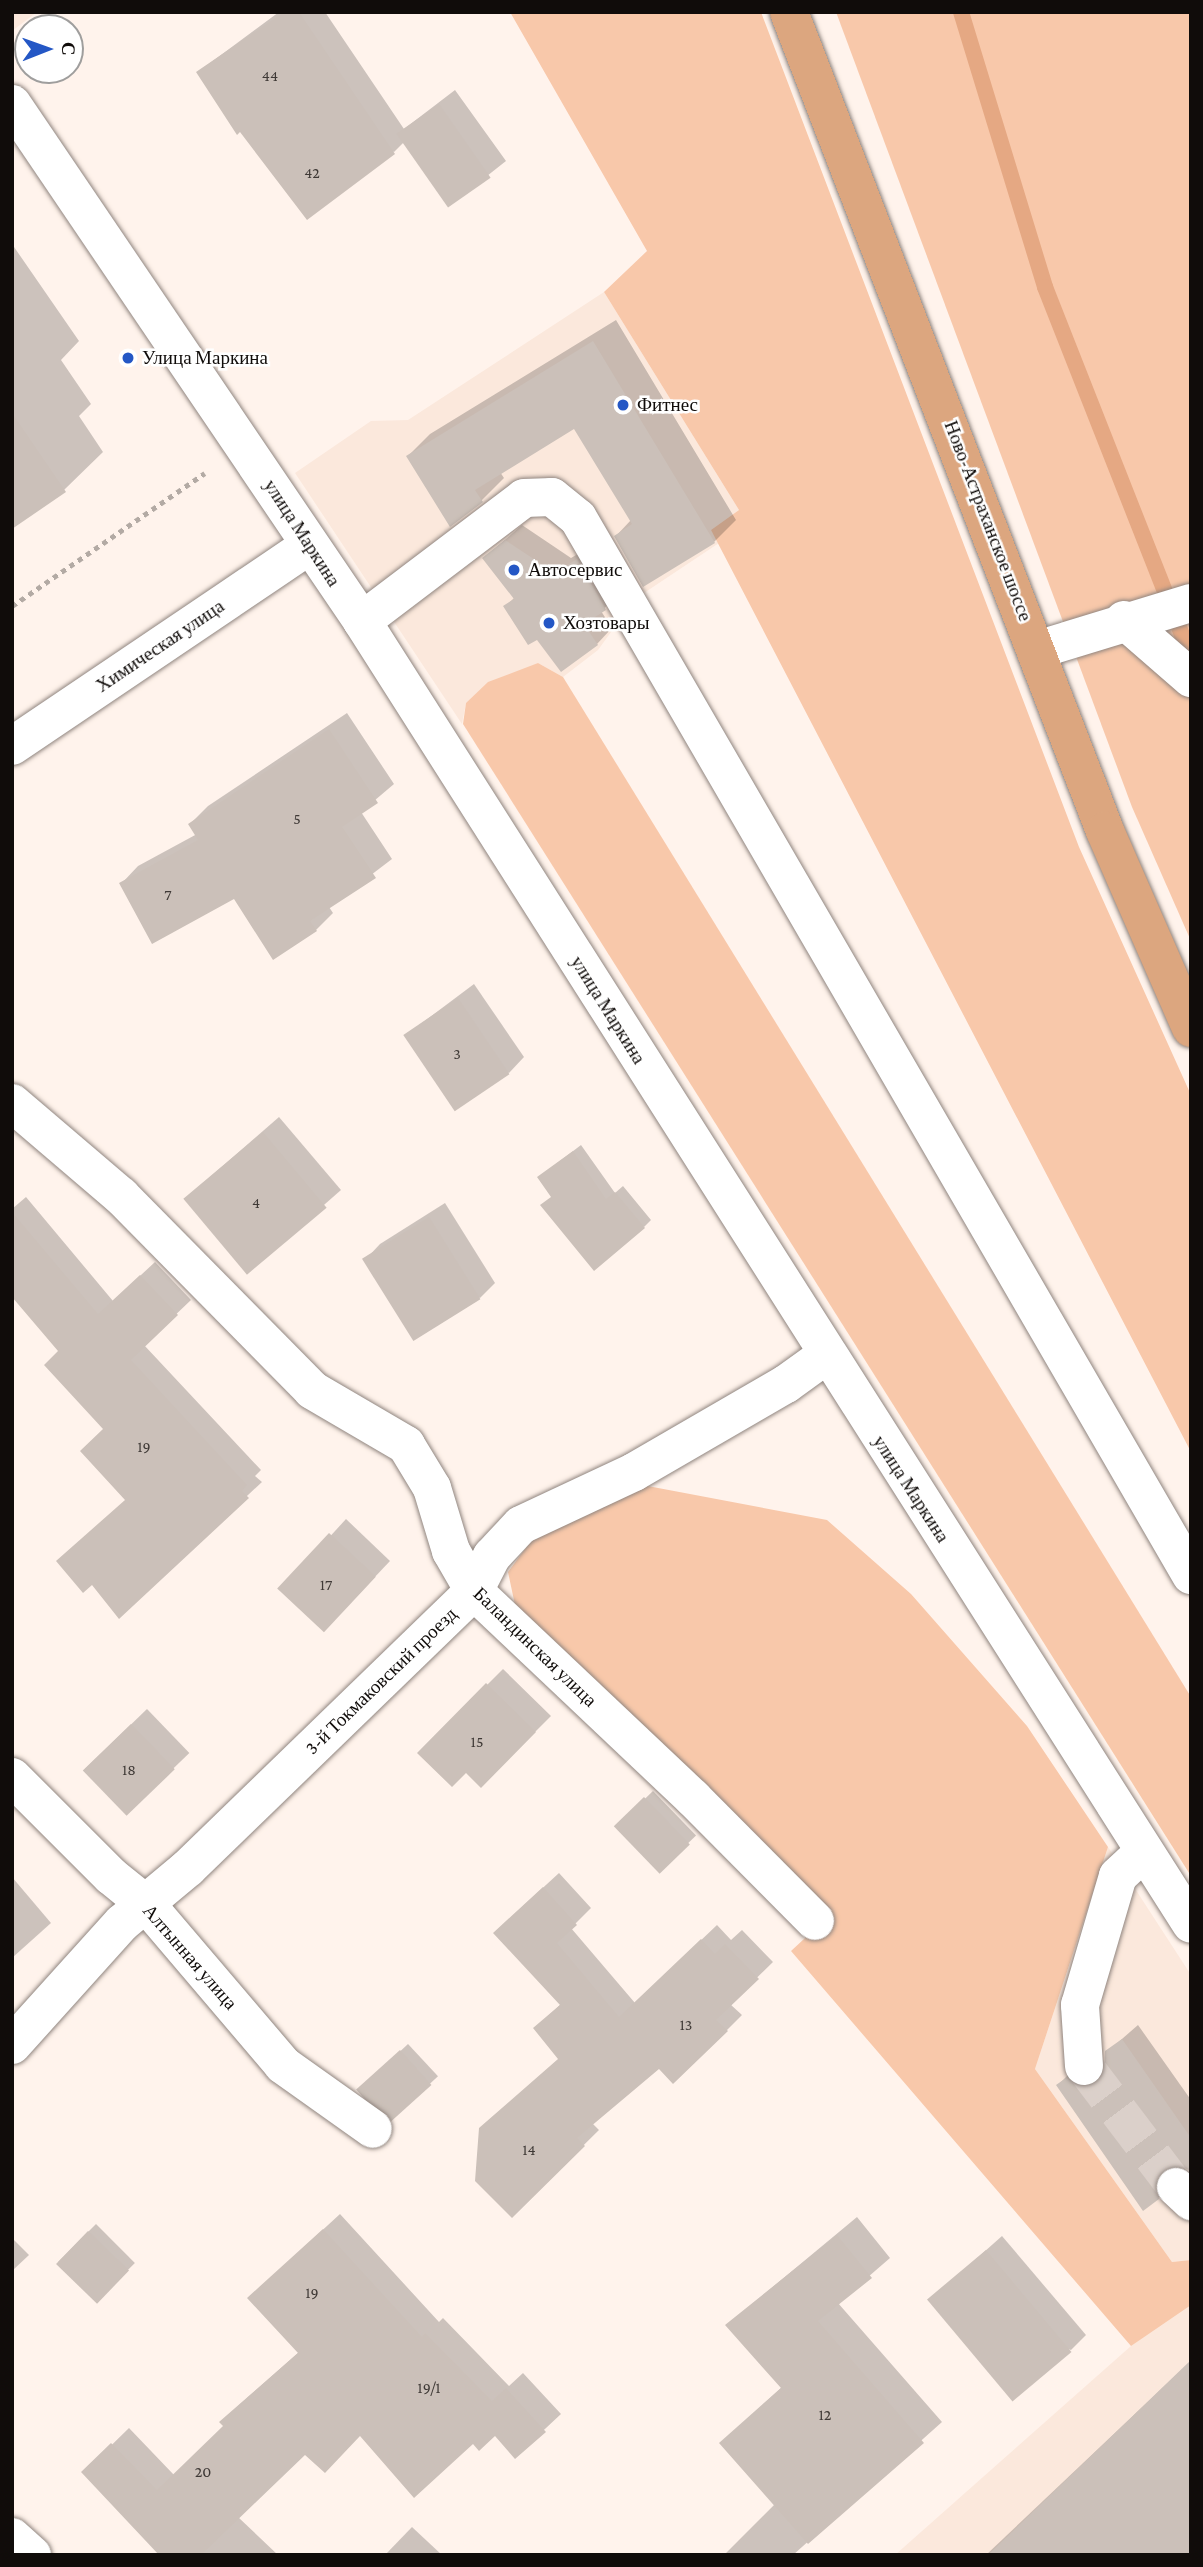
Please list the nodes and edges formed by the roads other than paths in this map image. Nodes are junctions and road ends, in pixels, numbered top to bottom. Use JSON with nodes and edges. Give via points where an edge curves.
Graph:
{"nodes":[{"id":1,"x":789,"y":12,"type":"edge"},
{"id":2,"x":12,"y":104,"type":"edge"},
{"id":3,"x":308,"y":546,"type":"junction"},
{"id":4,"x":1191,"y":603,"type":"edge"},
{"id":5,"x":1124,"y":620,"type":"junction"},
{"id":6,"x":362,"y":621,"type":"junction"},
{"id":7,"x":1037,"y":650,"type":"junction"},
{"id":8,"x":1191,"y":678,"type":"edge"},
{"id":9,"x":12,"y":747,"type":"edge"},
{"id":10,"x":1191,"y":1028,"type":"edge"},
{"id":11,"x":12,"y":1103,"type":"edge"},
{"id":12,"x":826,"y":1355,"type":"junction"},
{"id":13,"x":1191,"y":1575,"type":"edge"},
{"id":14,"x":474,"y":1591,"type":"junction"},
{"id":15,"x":12,"y":1777,"type":"edge"},
{"id":16,"x":1144,"y":1852,"type":"junction"},
{"id":17,"x":148,"y":1905,"type":"junction"},
{"id":18,"x":815,"y":1921,"type":"dead end"},
{"id":19,"x":1191,"y":1924,"type":"edge"},
{"id":20,"x":12,"y":2045,"type":"edge"},
{"id":21,"x":1084,"y":2066,"type":"tunnel mouth"},
{"id":22,"x":373,"y":2129,"type":"dead end"},
{"id":23,"x":12,"y":2537,"type":"edge"},
{"id":24,"x":32,"y":2555,"type":"edge"}],
"edges":[{"from":1,"to":7,"type":"main road","name":"Ново-Астраханское шоссе"},
{"from":2,"to":3,"type":"street","name":"улица Маркина","via":[[246,445]]},
{"from":3,"to":6,"type":"street","name":"улица Маркина"},
{"from":3,"to":9,"type":"street","name":"Химическая улица"},
{"from":4,"to":5,"type":"street"},
{"from":5,"to":7,"type":"street"},
{"from":5,"to":8,"type":"street"},
{"from":6,"to":12,"type":"street","name":"улица Маркина"},
{"from":6,"to":13,"type":"street","via":[[524,498],[552,497],[578,518]]},
{"from":7,"to":10,"type":"main road","name":"Ново-Астраханское шоссе","via":[[1105,831]]},
{"from":11,"to":14,"type":"street","name":"Баландинская улица","via":[[121,1196],[312,1390],[406,1445],[432,1488],[451,1551]]},
{"from":12,"to":14,"type":"street","name":"3-й Токмаковский проезд","via":[[786,1384],[634,1472],[521,1525],[492,1556]]},
{"from":12,"to":16,"type":"street","name":"улица Маркина"},
{"from":14,"to":17,"type":"street","name":"3-й Токмаковский проезд"},
{"from":14,"to":18,"type":"street","name":"Баландинская улица","via":[[693,1798]]},
{"from":15,"to":17,"type":"street","name":"Алтынная улица","via":[[111,1877]]},
{"from":16,"to":19,"type":"street","name":"улица Маркина"},
{"from":16,"to":21,"type":"street","via":[[1118,1876],[1080,2005]]},
{"from":17,"to":20,"type":"street","name":"3-й Токмаковский проезд","via":[[122,1923]]},
{"from":17,"to":22,"type":"street","name":"Алтынная улица","via":[[283,2065]]},
{"from":23,"to":24,"type":"street"}]}
